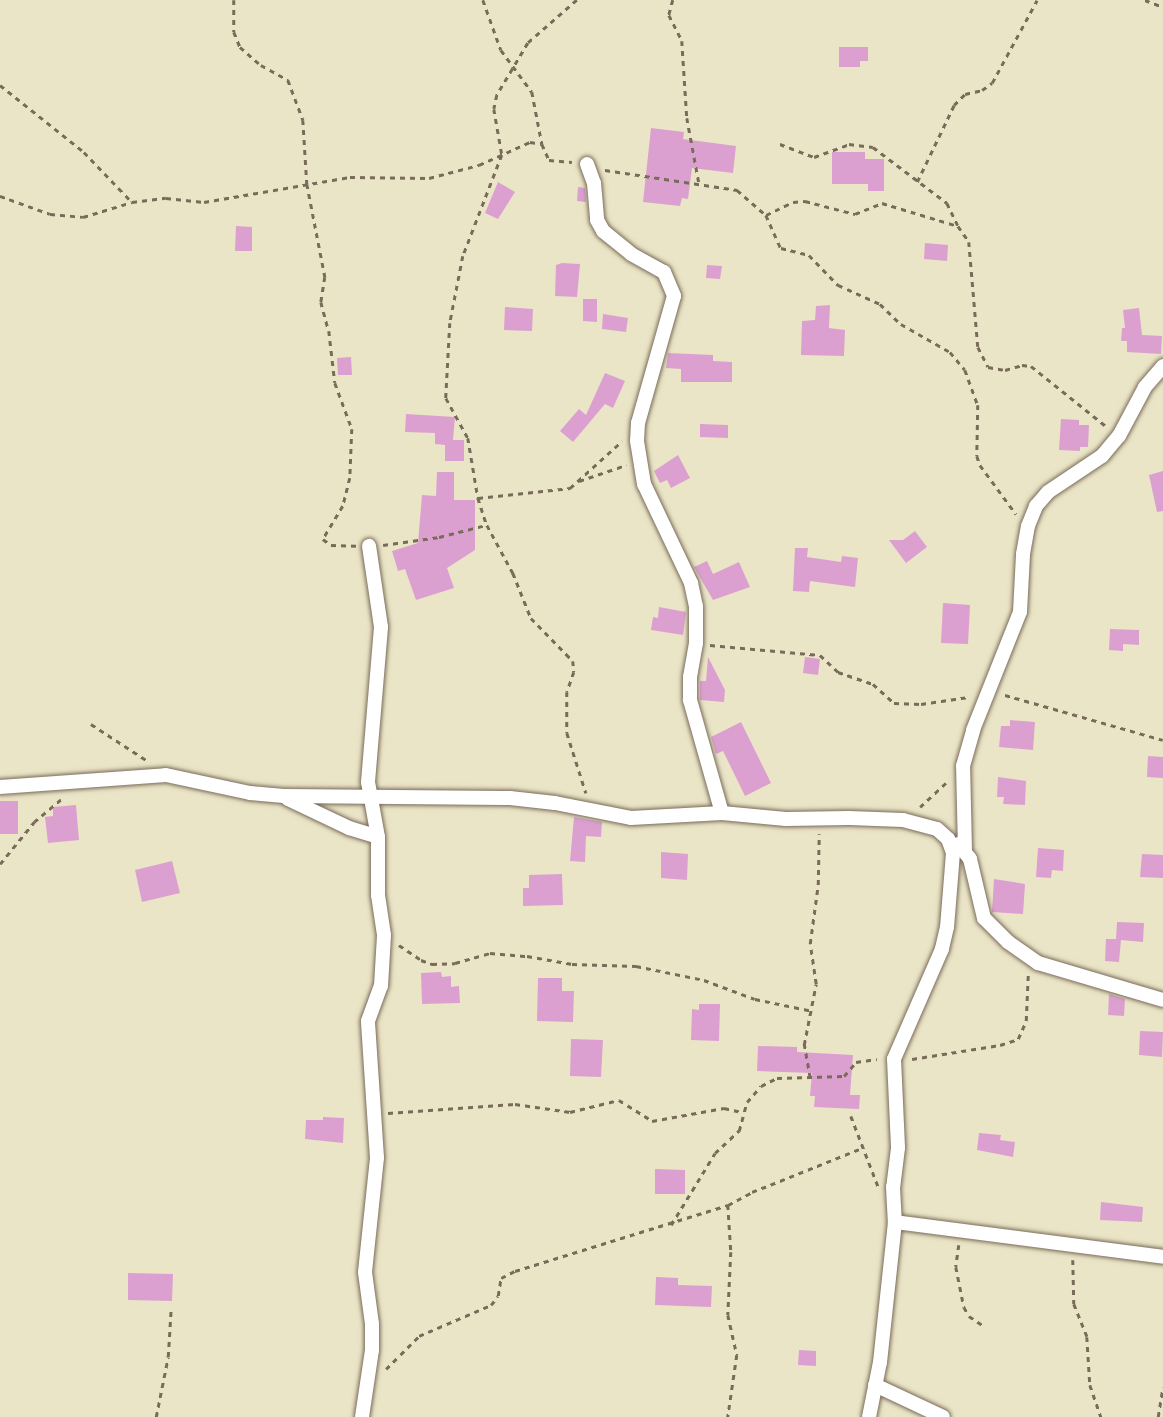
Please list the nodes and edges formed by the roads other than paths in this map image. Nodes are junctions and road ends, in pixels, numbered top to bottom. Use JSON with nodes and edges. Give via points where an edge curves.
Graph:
{"nodes":[{"id":1,"x":587,"y":164,"type":"road end"},
{"id":2,"x":1163,"y":366,"type":"edge"},
{"id":3,"x":369,"y":546,"type":"road end"},
{"id":4,"x":0,"y":787,"type":"edge"},
{"id":5,"x":284,"y":796,"type":"junction"},
{"id":6,"x":370,"y":798,"type":"junction"},
{"id":7,"x":722,"y":813,"type":"junction"},
{"id":8,"x":378,"y":837,"type":"junction"},
{"id":9,"x":947,"y":839,"type":"junction"},
{"id":10,"x":965,"y":851,"type":"junction"},
{"id":11,"x":1163,"y":1000,"type":"edge"},
{"id":12,"x":894,"y":1216,"type":"junction"},
{"id":13,"x":1163,"y":1257,"type":"edge"},
{"id":14,"x":875,"y":1385,"type":"junction"},
{"id":15,"x":362,"y":1417,"type":"edge"},
{"id":16,"x":869,"y":1417,"type":"edge"},
{"id":17,"x":943,"y":1417,"type":"edge"}],
"edges":[{"from":1,"to":7,"type":"street","via":[[603,231],[664,272],[674,296],[638,423],[640,462],[653,507],[691,583],[696,643],[690,700]]},
{"from":2,"to":10,"type":"street","via":[[1144,387],[1119,436],[1102,456],[1048,492],[1036,506],[1028,526],[1020,612],[963,766]]},
{"from":3,"to":6,"type":"street","via":[[381,627],[368,764]]},
{"from":4,"to":5,"type":"street","via":[[166,775]]},
{"from":5,"to":6,"type":"street"},
{"from":5,"to":8,"type":"street"},
{"from":6,"to":7,"type":"street","via":[[510,798],[631,818]]},
{"from":6,"to":8,"type":"street"},
{"from":7,"to":9,"type":"street","via":[[786,819],[903,820],[937,829]]},
{"from":8,"to":15,"type":"street","via":[[378,895],[384,935],[381,986],[368,1021],[377,1158],[365,1272],[372,1337]]},
{"from":9,"to":10,"type":"street"},
{"from":9,"to":12,"type":"street","via":[[953,853],[946,936],[894,1059],[898,1148]]},
{"from":10,"to":11,"type":"street","via":[[984,918],[1029,958]]},
{"from":12,"to":13,"type":"street","via":[[962,1231]]},
{"from":12,"to":14,"type":"street"},
{"from":14,"to":16,"type":"street"},
{"from":14,"to":17,"type":"street"}]}
